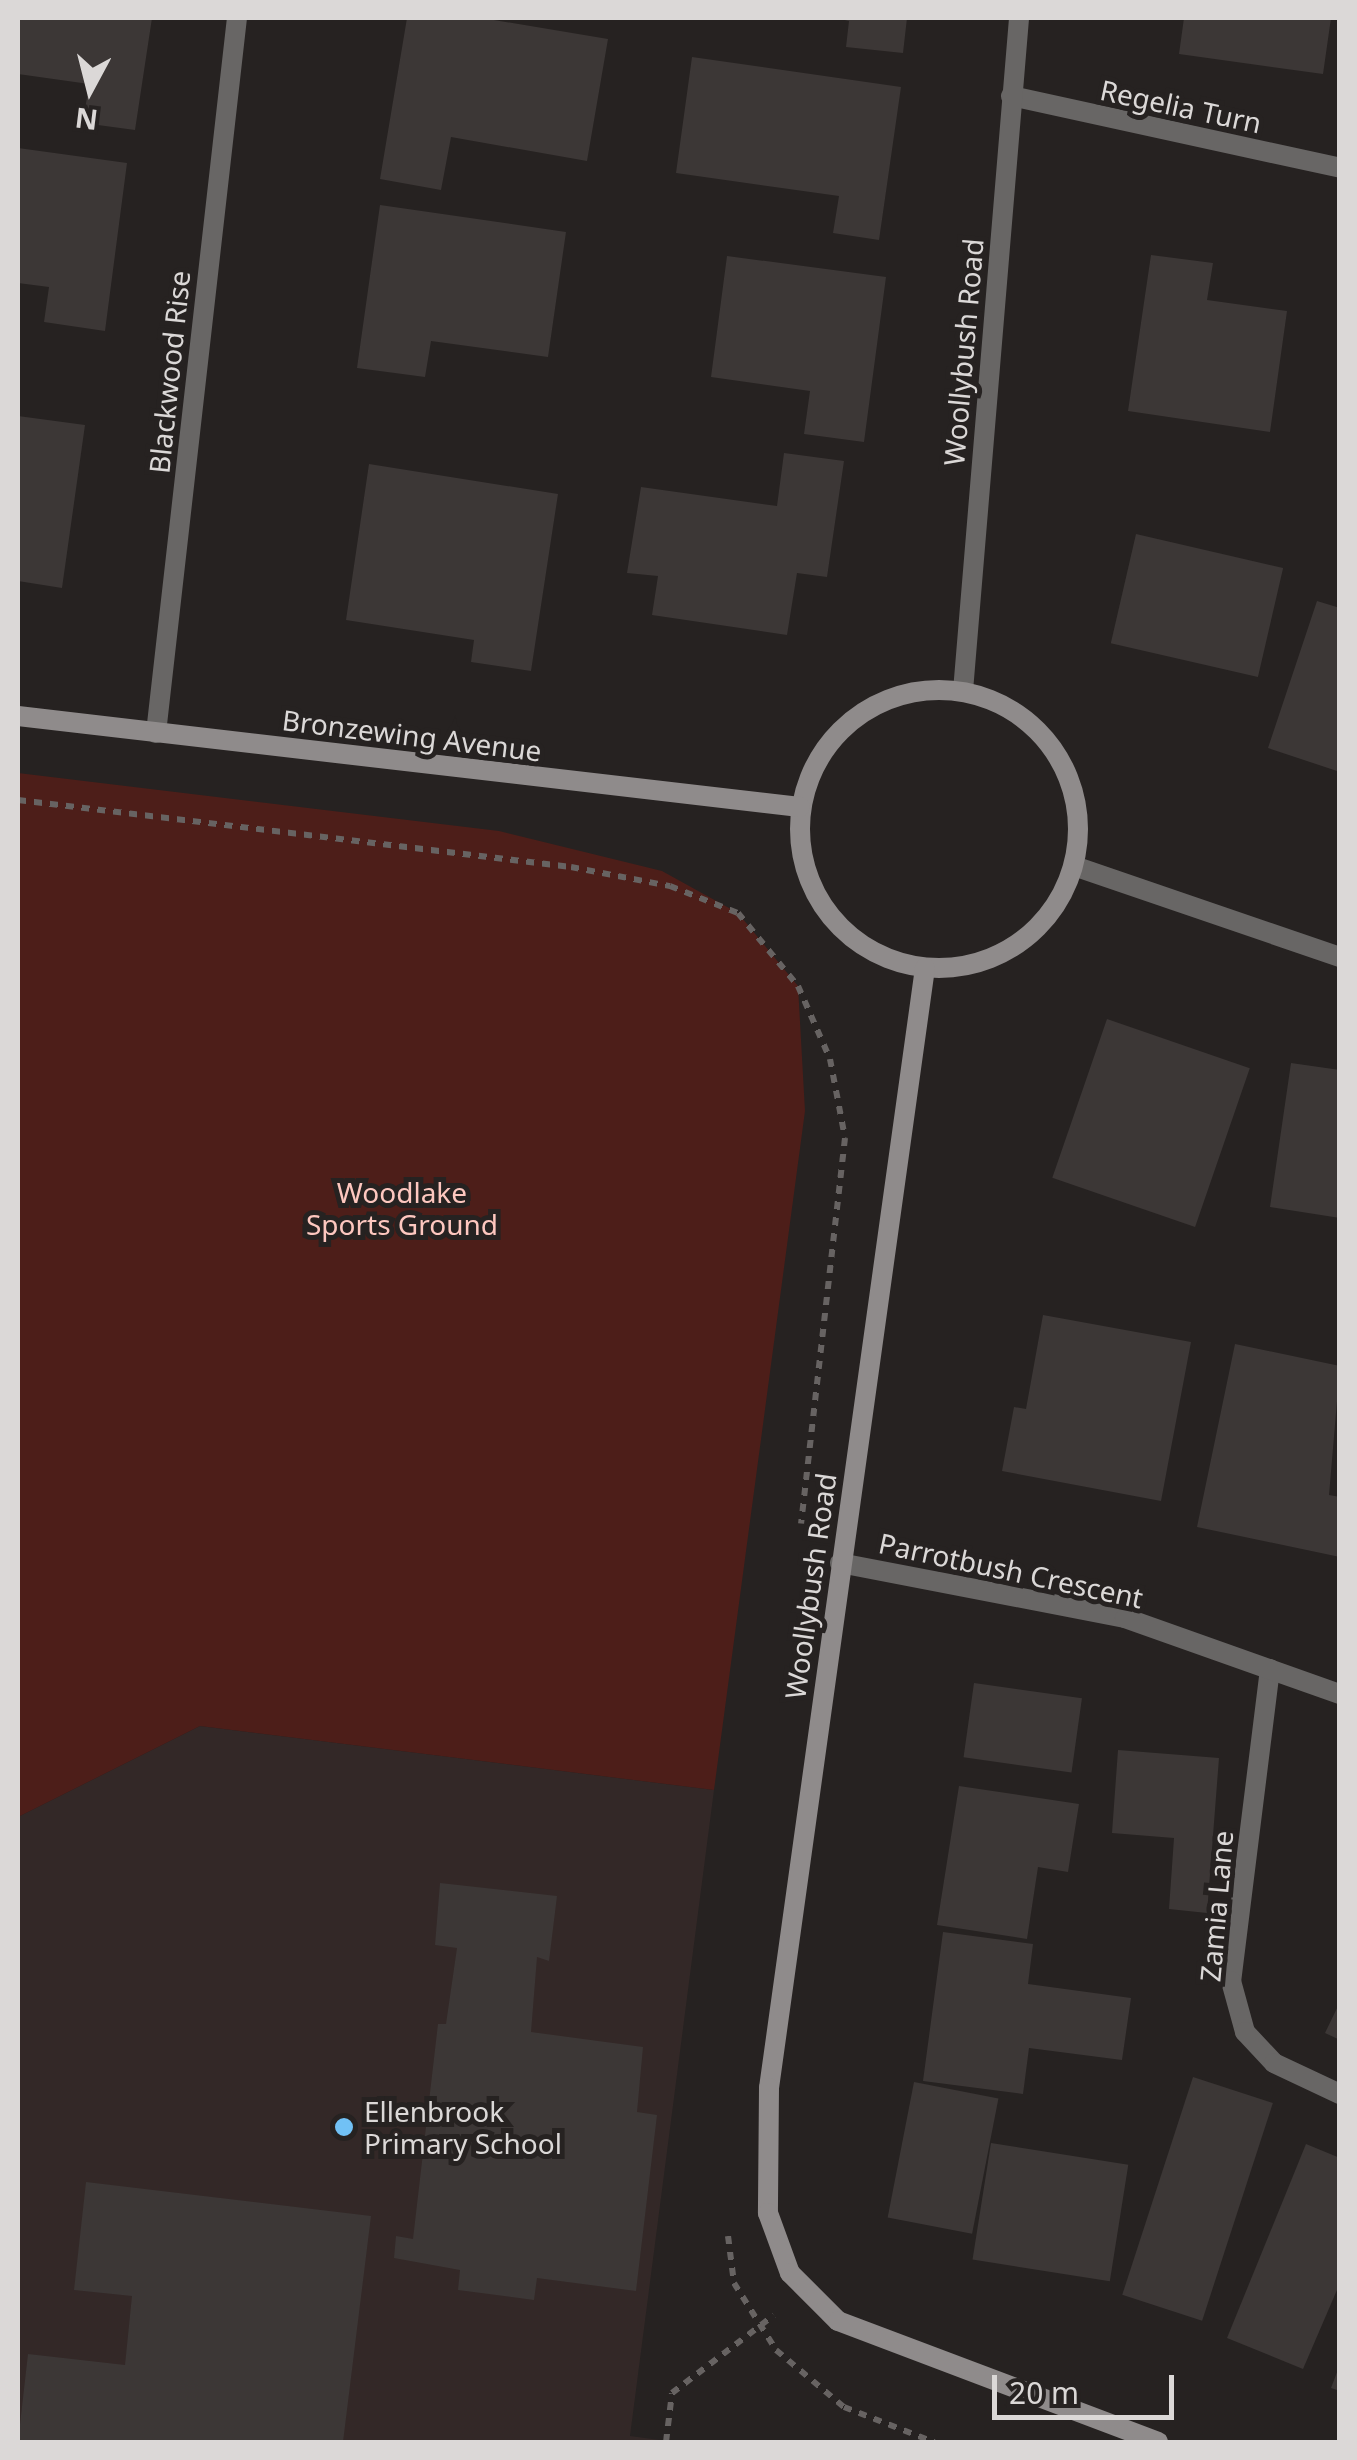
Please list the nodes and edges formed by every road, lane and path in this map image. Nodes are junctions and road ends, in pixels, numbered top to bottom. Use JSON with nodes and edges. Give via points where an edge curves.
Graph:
{"nodes":[{"id":1,"x":237,"y":18,"type":"edge"},
{"id":2,"x":1019,"y":18,"type":"edge"},
{"id":3,"x":1010,"y":96,"type":"junction"},
{"id":4,"x":1340,"y":168,"type":"edge"},
{"id":5,"x":963,"y":692,"type":"junction"},
{"id":6,"x":18,"y":716,"type":"edge"},
{"id":7,"x":156,"y":734,"type":"junction"},
{"id":8,"x":18,"y":800,"type":"edge"},
{"id":9,"x":800,"y":808,"type":"junction"},
{"id":10,"x":1074,"y":866,"type":"junction"},
{"id":11,"x":1340,"y":957,"type":"edge"},
{"id":12,"x":926,"y":968,"type":"junction"},
{"id":13,"x":800,"y":1531,"type":"dead end"},
{"id":14,"x":840,"y":1564,"type":"junction"},
{"id":15,"x":1270,"y":1670,"type":"junction"},
{"id":16,"x":1340,"y":1694,"type":"edge"},
{"id":17,"x":1340,"y":2094,"type":"edge"},
{"id":18,"x":725,"y":2217,"type":"dead end"},
{"id":19,"x":807,"y":2290,"type":"junction"},
{"id":20,"x":760,"y":2325,"type":"junction"},
{"id":21,"x":666,"y":2442,"type":"edge"},
{"id":22,"x":934,"y":2442,"type":"edge"},
{"id":23,"x":1158,"y":2442,"type":"edge"}],
"edges":[{"from":1,"to":7,"type":"street","name":"Blackwood Rise"},
{"from":2,"to":3,"type":"street","name":"Woollybush Road"},
{"from":3,"to":4,"type":"street","name":"Regelia Turn"},
{"from":3,"to":5,"type":"street","name":"Woollybush Road"},
{"from":5,"to":9,"type":"street","via":[[918,690],[840,730],[813,765]]},
{"from":5,"to":10,"type":"street","via":[[1006,706],[1043,735],[1068,775],[1079,819]]},
{"from":6,"to":7,"type":"street","name":"Bronzewing Avenue"},
{"from":7,"to":9,"type":"street","name":"Bronzewing Avenue"},
{"from":8,"to":13,"type":"path","via":[[571,867],[670,886],[738,913],[798,986],[830,1059],[845,1138]]},
{"from":9,"to":12,"type":"street","via":[[801,852],[816,896],[882,956]]},
{"from":10,"to":11,"type":"street"},
{"from":10,"to":12,"type":"street","via":[[1059,902],[1002,954]]},
{"from":12,"to":14,"type":"street","name":"Woollybush Road"},
{"from":14,"to":15,"type":"street","name":"Parrotbush Crescent","via":[[1125,1618]]},
{"from":14,"to":19,"type":"street","name":"Woollybush Road","via":[[769,2088],[768,2213],[790,2273]]},
{"from":15,"to":16,"type":"street","name":"Parrotbush Crescent"},
{"from":15,"to":17,"type":"street","name":"Zamia Lane","via":[[1231,1982],[1245,2032],[1274,2064]]},
{"from":18,"to":20,"type":"path","via":[[734,2283]]},
{"from":19,"to":20,"type":"path"},
{"from":19,"to":23,"type":"street","via":[[838,2322]]},
{"from":20,"to":21,"type":"path","via":[[672,2393]]},
{"from":20,"to":22,"type":"path","via":[[844,2407]]}]}
